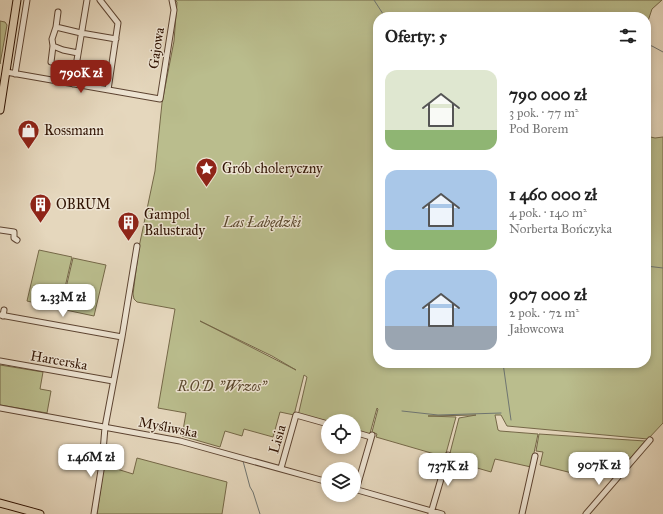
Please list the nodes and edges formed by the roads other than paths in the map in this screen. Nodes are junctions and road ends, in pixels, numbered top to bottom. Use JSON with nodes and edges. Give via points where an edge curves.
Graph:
{"nodes":[{"id":1,"x":17,"y":0,"type":"edge"},
{"id":2,"x":26,"y":0,"type":"edge"},
{"id":3,"x":87,"y":0,"type":"edge"},
{"id":4,"x":100,"y":0,"type":"edge"},
{"id":5,"x":172,"y":0,"type":"edge"},
{"id":6,"x":58,"y":12,"type":"dead end"},
{"id":7,"x":56,"y":27,"type":"junction"},
{"id":8,"x":81,"y":33,"type":"junction"},
{"id":9,"x":116,"y":39,"type":"junction"},
{"id":10,"x":53,"y":46,"type":"junction"},
{"id":11,"x":78,"y":53,"type":"junction"},
{"id":12,"x":51,"y":62,"type":"dead end"},
{"id":13,"x":6,"y":72,"type":"junction"},
{"id":14,"x":15,"y":74,"type":"junction"},
{"id":15,"x":73,"y":84,"type":"junction"},
{"id":16,"x":108,"y":90,"type":"junction"},
{"id":17,"x":0,"y":110,"type":"edge"},
{"id":18,"x":0,"y":230,"type":"edge"},
{"id":19,"x":17,"y":240,"type":"dead end"},
{"id":20,"x":136,"y":246,"type":"dead end"},
{"id":21,"x":4,"y":310,"type":"dead end"},
{"id":22,"x":2,"y":316,"type":"edge"},
{"id":23,"x":122,"y":337,"type":"junction"},
{"id":24,"x":0,"y":362,"type":"edge"},
{"id":25,"x":113,"y":381,"type":"junction"},
{"id":26,"x":0,"y":408,"type":"edge"},
{"id":27,"x":321,"y":422,"type":"edge"},
{"id":28,"x":105,"y":427,"type":"junction"},
{"id":29,"x":361,"y":434,"type":"edge"},
{"id":30,"x":650,"y":440,"type":"dead end"},
{"id":31,"x":448,"y":455,"type":"dead end"},
{"id":32,"x":535,"y":456,"type":"dead end"},
{"id":33,"x":281,"y":468,"type":"junction"},
{"id":34,"x":361,"y":471,"type":"edge"},
{"id":35,"x":321,"y":480,"type":"edge"},
{"id":36,"x":361,"y":492,"type":"edge"},
{"id":37,"x":0,"y":503,"type":"edge"},
{"id":38,"x":431,"y":512,"type":"edge"},
{"id":39,"x":40,"y":514,"type":"edge"},
{"id":40,"x":94,"y":514,"type":"edge"},
{"id":41,"x":442,"y":514,"type":"edge"},
{"id":42,"x":522,"y":514,"type":"edge"},
{"id":43,"x":586,"y":514,"type":"edge"}],
"edges":[{"from":1,"to":13,"type":"main road"},
{"from":2,"to":14,"type":"street"},
{"from":3,"to":8,"type":"street"},
{"from":4,"to":9,"type":"street","via":[[118,23]]},
{"from":5,"to":16,"type":"street","name":"Gajowa","via":[[174,10],[160,99]]},
{"from":6,"to":7,"type":"street"},
{"from":7,"to":8,"type":"street"},
{"from":7,"to":10,"type":"street","via":[[52,39]]},
{"from":8,"to":9,"type":"street"},
{"from":8,"to":11,"type":"street"},
{"from":9,"to":16,"type":"street"},
{"from":10,"to":11,"type":"street"},
{"from":10,"to":12,"type":"street"},
{"from":11,"to":15,"type":"street"},
{"from":13,"to":14,"type":"street"},
{"from":13,"to":17,"type":"main road"},
{"from":14,"to":15,"type":"street"},
{"from":15,"to":16,"type":"street"},
{"from":18,"to":19,"type":"street","via":[[14,232],[14,238]]},
{"from":20,"to":23,"type":"street"},
{"from":21,"to":22,"type":"street"},
{"from":22,"to":23,"type":"street"},
{"from":23,"to":25,"type":"street"},
{"from":24,"to":25,"type":"street","name":"Harcerska"},
{"from":25,"to":28,"type":"street"},
{"from":26,"to":28,"type":"street","name":"Myśliwska"},
{"from":27,"to":33,"type":"street","name":"Lisia","via":[[296,415]]},
{"from":28,"to":33,"type":"street","name":"Myśliwska","via":[[196,445]]},
{"from":28,"to":40,"type":"street"},
{"from":29,"to":34,"type":"street","via":[[372,436]]},
{"from":30,"to":43,"type":"street"},
{"from":31,"to":38,"type":"street"},
{"from":32,"to":42,"type":"street"},
{"from":33,"to":35,"type":"street","name":"Myśliwska"},
{"from":36,"to":38,"type":"street"},
{"from":37,"to":39,"type":"main road"},
{"from":38,"to":41,"type":"street"}]}
